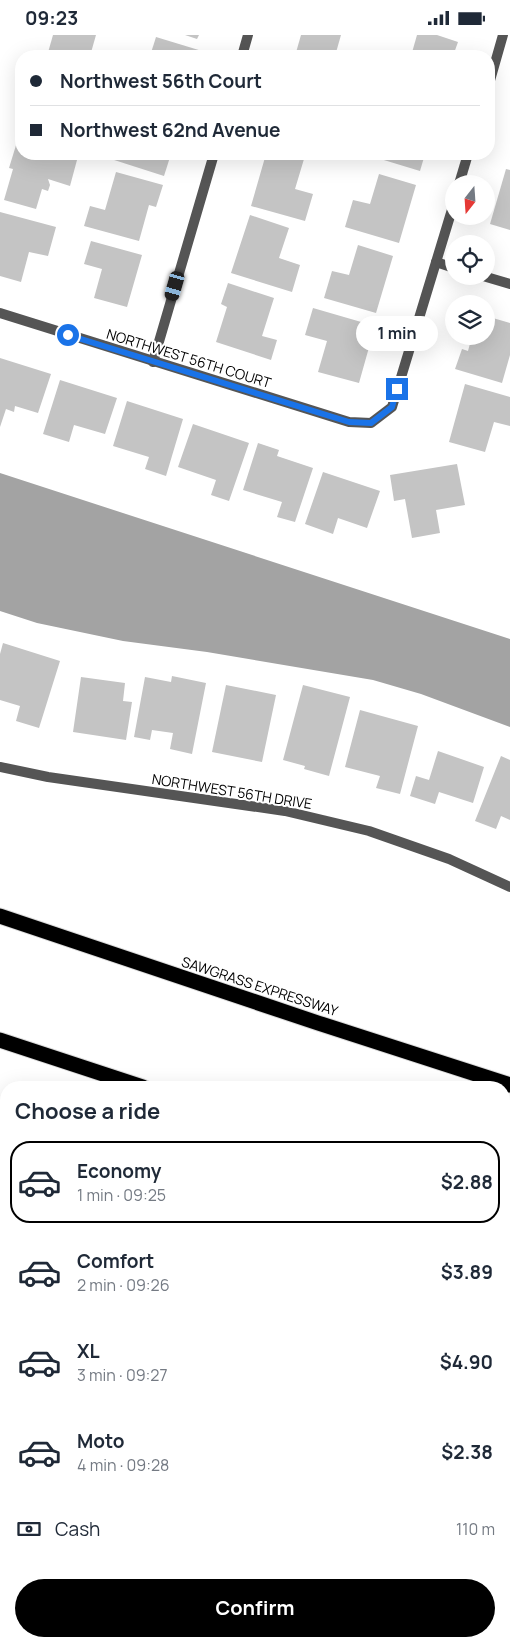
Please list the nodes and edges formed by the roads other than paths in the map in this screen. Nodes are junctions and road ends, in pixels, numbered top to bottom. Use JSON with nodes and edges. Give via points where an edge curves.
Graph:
{"nodes":[{"id":1,"x":248,"y":35,"type":"edge"},
{"id":2,"x":503,"y":35,"type":"edge"},
{"id":3,"x":244,"y":50,"type":"edge"},
{"id":4,"x":495,"y":63,"type":"edge"},
{"id":5,"x":212,"y":160,"type":"edge"},
{"id":6,"x":466,"y":160,"type":"edge"},
{"id":7,"x":462,"y":175,"type":"edge"},
{"id":8,"x":447,"y":225,"type":"edge"},
{"id":9,"x":436,"y":262,"type":"junction"},
{"id":10,"x":445,"y":264,"type":"edge"},
{"id":11,"x":495,"y":280,"type":"edge"},
{"id":12,"x":510,"y":284,"type":"edge"},
{"id":13,"x":0,"y":313,"type":"edge"},
{"id":14,"x":153,"y":362,"type":"junction"},
{"id":15,"x":0,"y":767,"type":"edge"},
{"id":16,"x":510,"y":887,"type":"edge"},
{"id":17,"x":0,"y":916,"type":"edge"},
{"id":18,"x":0,"y":1040,"type":"edge"},
{"id":19,"x":125,"y":1081,"type":"edge"},
{"id":20,"x":498,"y":1081,"type":"edge"}],
"edges":[{"from":1,"to":3,"type":"street"},
{"from":2,"to":4,"type":"street"},
{"from":5,"to":14,"type":"street"},
{"from":6,"to":7,"type":"street"},
{"from":8,"to":9,"type":"street"},
{"from":9,"to":10,"type":"street"},
{"from":9,"to":14,"type":"street","name":"NORTHWEST 56TH COURT","via":[[392,407],[371,423],[349,422]]},
{"from":11,"to":12,"type":"street"},
{"from":13,"to":14,"type":"street","name":"NORTHWEST 56TH COURT"},
{"from":15,"to":16,"type":"street","name":"NORTHWEST 56TH DRIVE","via":[[48,777],[285,811],[369,831],[449,859]]},
{"from":17,"to":20,"type":"highway","name":"SAWGRASS EXPRESSWAY"},
{"from":18,"to":19,"type":"highway"}]}
